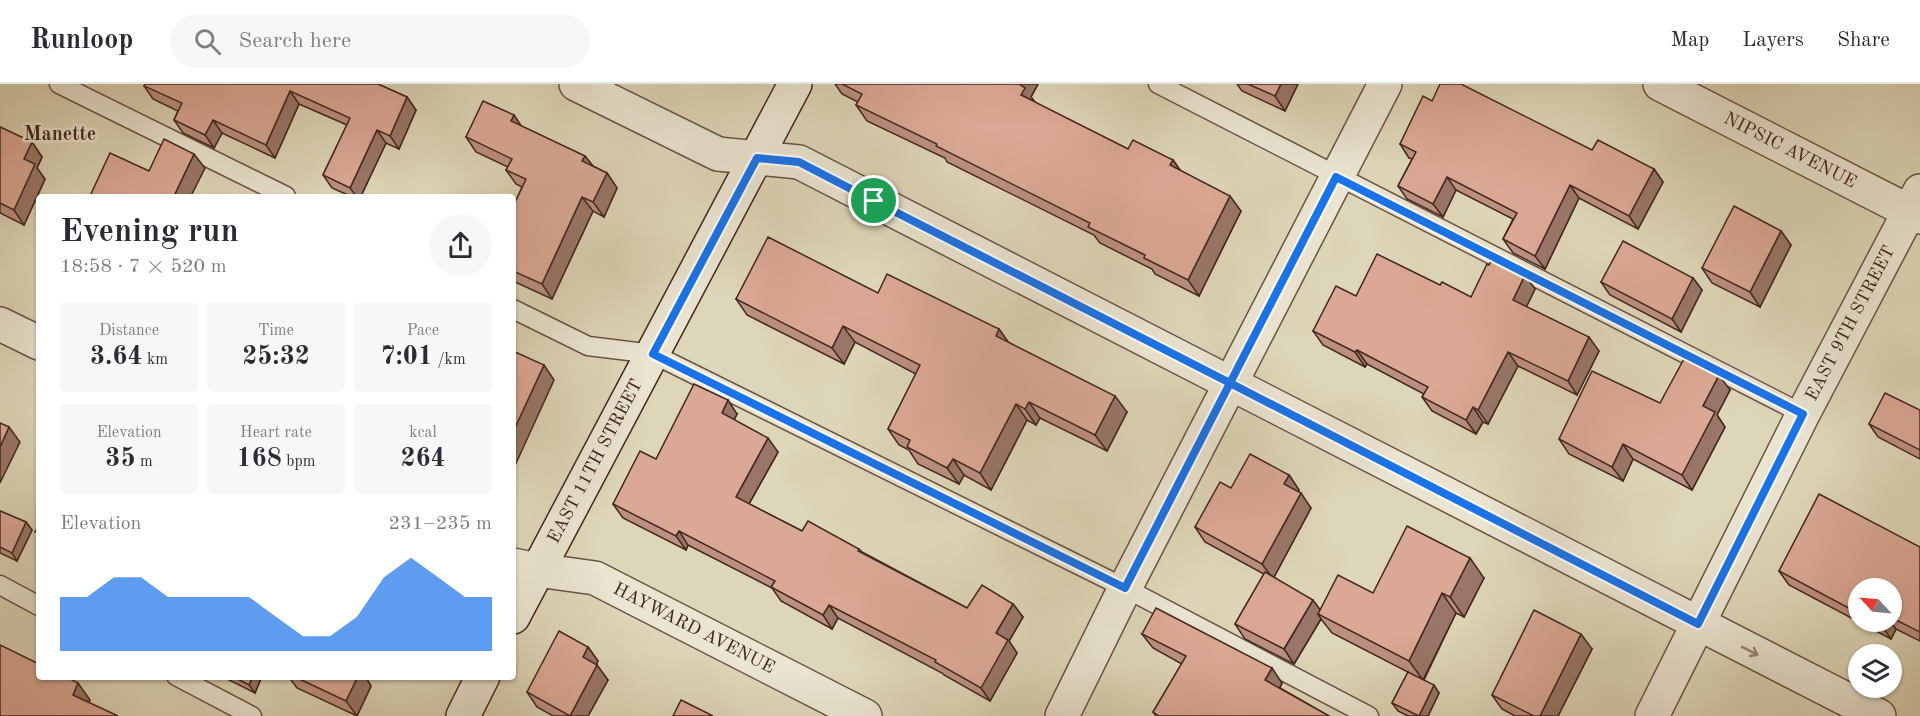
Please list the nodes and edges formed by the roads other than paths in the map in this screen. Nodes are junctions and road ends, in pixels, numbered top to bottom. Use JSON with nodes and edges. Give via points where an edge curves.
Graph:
{"nodes":[{"id":1,"x":59,"y":84,"type":"edge"},
{"id":2,"x":576,"y":84,"type":"edge"},
{"id":3,"x":795,"y":84,"type":"edge"},
{"id":4,"x":1158,"y":84,"type":"edge"},
{"id":5,"x":1385,"y":84,"type":"edge"},
{"id":6,"x":1660,"y":84,"type":"edge"},
{"id":7,"x":757,"y":158,"type":"junction"},
{"id":8,"x":1336,"y":177,"type":"junction"},
{"id":9,"x":282,"y":194,"type":"edge"},
{"id":10,"x":1916,"y":207,"type":"edge"},
{"id":11,"x":516,"y":310,"type":"edge"},
{"id":12,"x":0,"y":324,"type":"edge"},
{"id":13,"x":36,"y":342,"type":"edge"},
{"id":14,"x":653,"y":354,"type":"junction"},
{"id":15,"x":1230,"y":383,"type":"junction"},
{"id":16,"x":1803,"y":414,"type":"junction"},
{"id":17,"x":525,"y":567,"type":"edge"},
{"id":18,"x":0,"y":585,"type":"edge"},
{"id":19,"x":1125,"y":588,"type":"junction"},
{"id":20,"x":36,"y":604,"type":"edge"},
{"id":21,"x":516,"y":604,"type":"edge"},
{"id":22,"x":1698,"y":624,"type":"junction"},
{"id":23,"x":184,"y":680,"type":"edge"},
{"id":24,"x":481,"y":680,"type":"edge"},
{"id":25,"x":252,"y":716,"type":"edge"},
{"id":26,"x":463,"y":716,"type":"edge"},
{"id":27,"x":865,"y":716,"type":"edge"},
{"id":28,"x":1062,"y":716,"type":"edge"},
{"id":29,"x":1369,"y":716,"type":"edge"},
{"id":30,"x":1652,"y":716,"type":"edge"},
{"id":31,"x":1879,"y":716,"type":"edge"}],
"edges":[{"from":1,"to":9,"type":"lane"},
{"from":2,"to":7,"type":"street","via":[[718,154]]},
{"from":3,"to":7,"type":"street","name":"EAST 11TH STREET"},
{"from":4,"to":8,"type":"lane"},
{"from":5,"to":8,"type":"street"},
{"from":6,"to":10,"type":"street","name":"NIPSIC AVENUE"},
{"from":7,"to":14,"type":"street","name":"EAST 11TH STREET"},
{"from":7,"to":15,"type":"street","via":[[799,162]]},
{"from":8,"to":15,"type":"street"},
{"from":8,"to":16,"type":"lane"},
{"from":10,"to":16,"type":"street","name":"EAST 9TH STREET"},
{"from":11,"to":14,"type":"lane","via":[[588,346]]},
{"from":12,"to":13,"type":"street"},
{"from":14,"to":17,"type":"street","name":"EAST 11TH STREET"},
{"from":14,"to":19,"type":"lane"},
{"from":15,"to":19,"type":"street"},
{"from":15,"to":22,"type":"street"},
{"from":16,"to":22,"type":"street","name":"EAST 9TH STREET"},
{"from":17,"to":21,"type":"street","name":"EAST 11TH STREET"},
{"from":17,"to":27,"type":"street","name":"HAYWARD AVENUE","via":[[595,578]]},
{"from":18,"to":20,"type":"lane"},
{"from":19,"to":28,"type":"street"},
{"from":19,"to":29,"type":"lane"},
{"from":22,"to":30,"type":"street","name":"EAST 9TH STREET"},
{"from":22,"to":31,"type":"street","one_way":true},
{"from":23,"to":25,"type":"lane"},
{"from":24,"to":26,"type":"street"}]}
